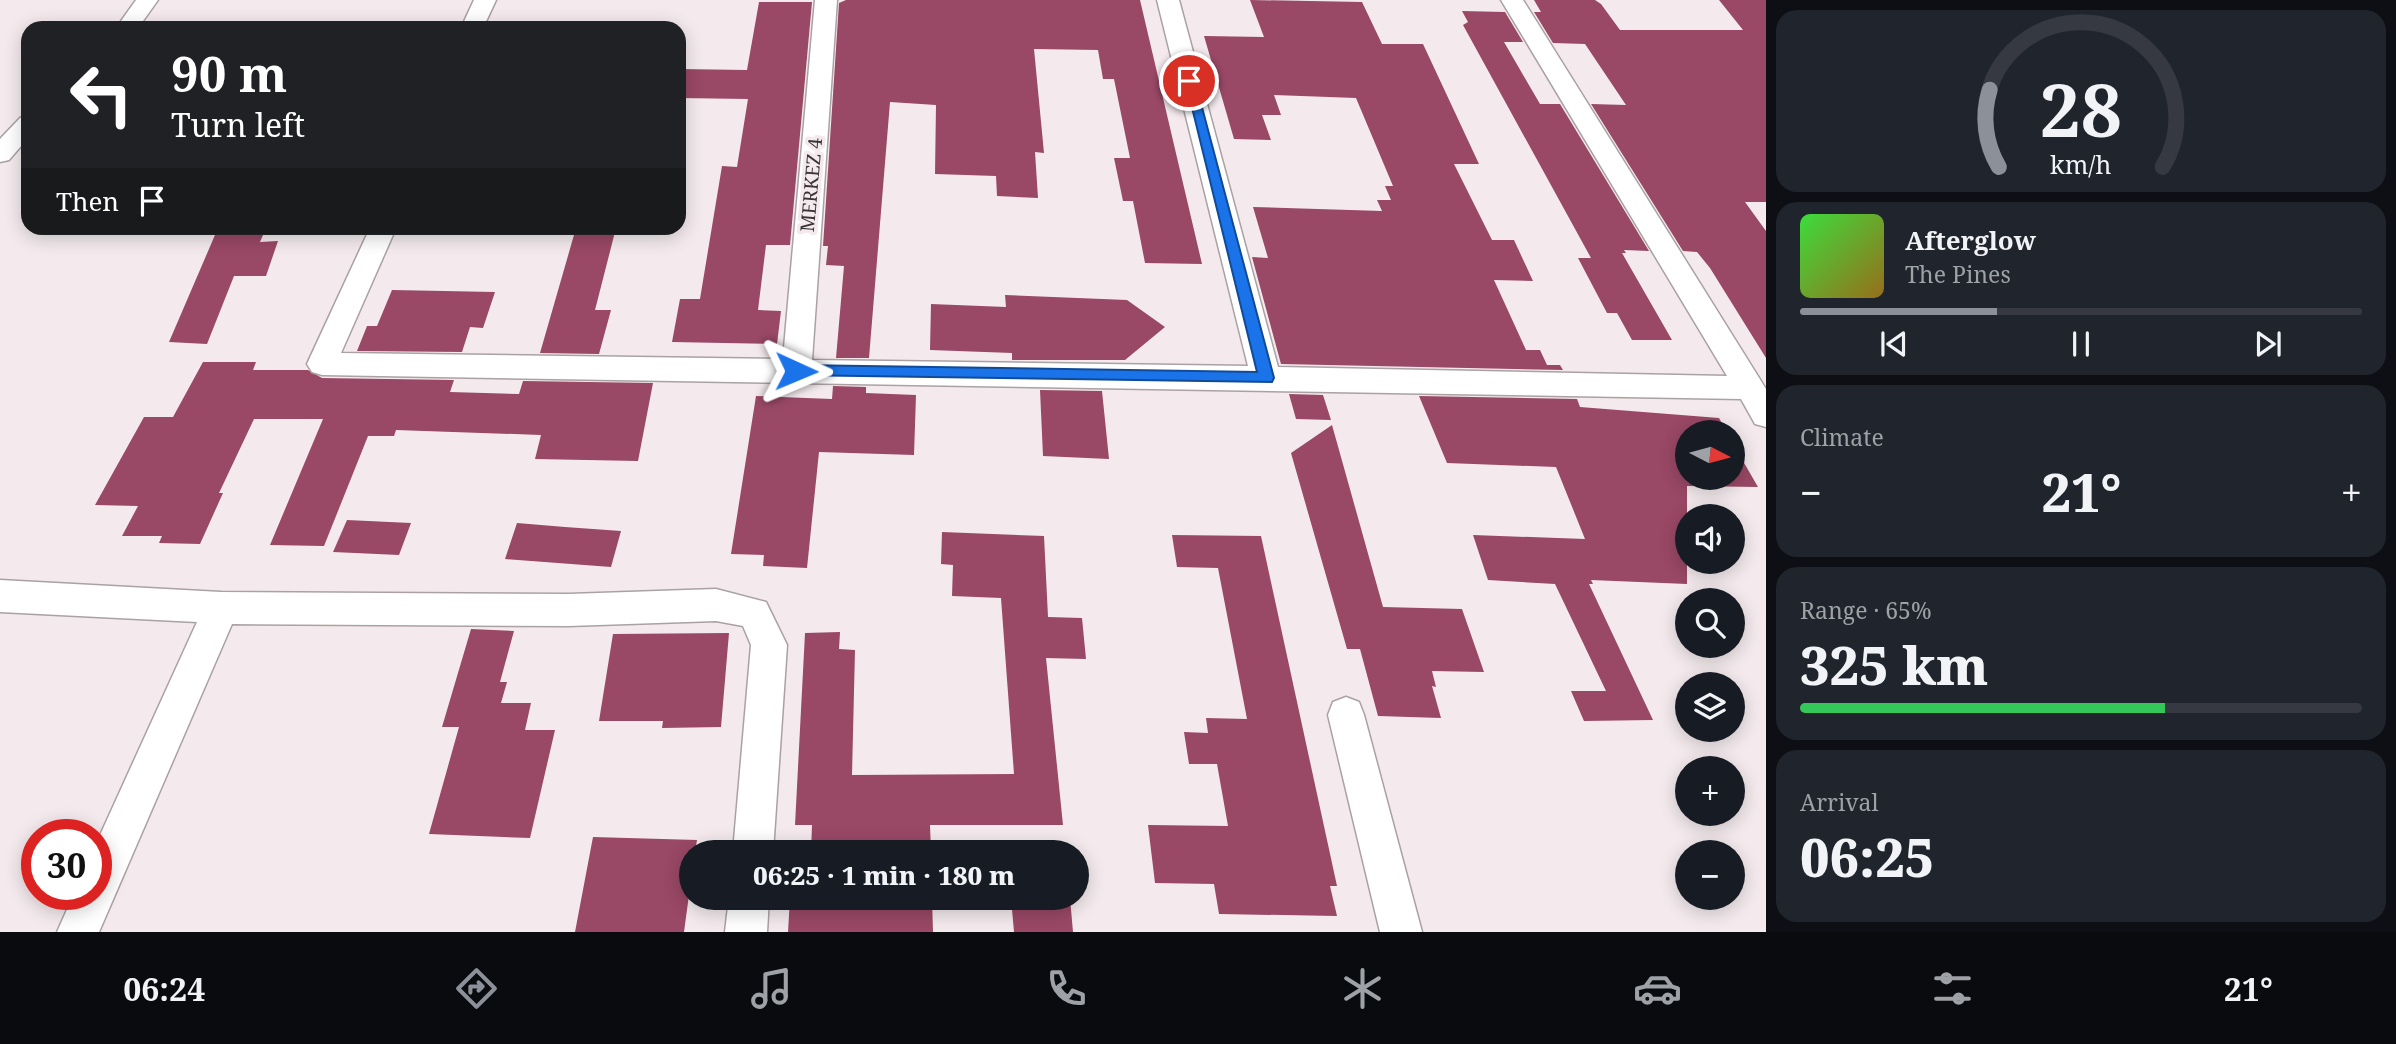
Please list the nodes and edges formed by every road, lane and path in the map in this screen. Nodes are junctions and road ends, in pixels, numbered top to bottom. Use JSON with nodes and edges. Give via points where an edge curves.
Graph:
{"nodes":[{"id":1,"x":147,"y":0,"type":"edge"},
{"id":2,"x":485,"y":0,"type":"edge"},
{"id":3,"x":826,"y":0,"type":"edge"},
{"id":4,"x":1168,"y":0,"type":"edge"},
{"id":5,"x":1512,"y":0,"type":"edge"},
{"id":6,"x":132,"y":21,"type":"edge"},
{"id":7,"x":475,"y":21,"type":"edge"},
{"id":8,"x":21,"y":131,"type":"edge"},
{"id":9,"x":0,"y":154,"type":"edge"},
{"id":10,"x":380,"y":235,"type":"edge"},
{"id":11,"x":796,"y":371,"type":"junction"},
{"id":12,"x":1266,"y":378,"type":"junction"},
{"id":13,"x":1750,"y":388,"type":"junction"},
{"id":14,"x":1766,"y":415,"type":"edge"},
{"id":15,"x":0,"y":596,"type":"edge"},
{"id":16,"x":221,"y":608,"type":"junction"},
{"id":17,"x":1346,"y":715,"type":"dead end"},
{"id":18,"x":754,"y":840,"type":"edge"},
{"id":19,"x":112,"y":857,"type":"edge"},
{"id":20,"x":88,"y":910,"type":"edge"},
{"id":21,"x":748,"y":910,"type":"edge"},
{"id":22,"x":78,"y":932,"type":"edge"},
{"id":23,"x":746,"y":932,"type":"edge"},
{"id":24,"x":1401,"y":932,"type":"edge"}],
"edges":[{"from":1,"to":6,"type":"street"},
{"from":2,"to":7,"type":"street"},
{"from":3,"to":11,"type":"street","name":"MERKEZ 4"},
{"from":4,"to":12,"type":"street"},
{"from":5,"to":13,"type":"street"},
{"from":8,"to":9,"type":"street"},
{"from":10,"to":11,"type":"street","via":[[322,364]]},
{"from":11,"to":12,"type":"street"},
{"from":12,"to":13,"type":"street"},
{"from":13,"to":14,"type":"street"},
{"from":15,"to":16,"type":"street"},
{"from":16,"to":18,"type":"street","via":[[569,610],[716,605],[754,614],[769,645]]},
{"from":16,"to":19,"type":"street"},
{"from":17,"to":24,"type":"street"},
{"from":20,"to":22,"type":"street"},
{"from":21,"to":23,"type":"street"}]}
